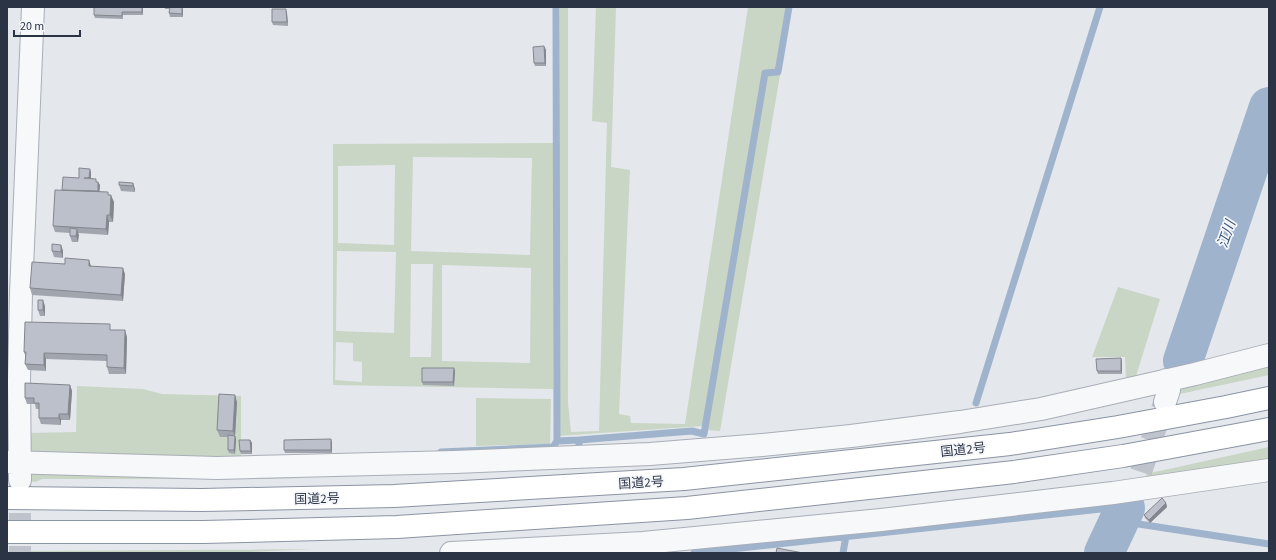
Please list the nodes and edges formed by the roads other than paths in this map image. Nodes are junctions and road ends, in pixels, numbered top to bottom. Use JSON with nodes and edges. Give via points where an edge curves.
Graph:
{"nodes":[{"id":1,"x":33,"y":7,"type":"edge"},
{"id":2,"x":1269,"y":355,"type":"edge"},
{"id":3,"x":1166,"y":380,"type":"junction"},
{"id":4,"x":1269,"y":398,"type":"edge"},
{"id":5,"x":1165,"y":402,"type":"tunnel mouth"},
{"id":6,"x":1269,"y":429,"type":"edge"},
{"id":7,"x":15,"y":468,"type":"edge"},
{"id":8,"x":1269,"y":470,"type":"edge"},
{"id":9,"x":7,"y":498,"type":"edge"},
{"id":10,"x":7,"y":532,"type":"edge"},
{"id":11,"x":451,"y":553,"type":"edge"}],
"edges":[{"from":1,"to":7,"type":"street"},
{"from":2,"to":3,"type":"street"},
{"from":3,"to":5,"type":"street","via":[[1169,390]]},
{"from":3,"to":7,"type":"street","via":[[1041,409],[960,422],[762,445],[455,462]]},
{"from":4,"to":9,"type":"highway","name":"国道2号","via":[[1118,427],[1010,444],[684,479],[394,496],[202,500]]},
{"from":6,"to":10,"type":"highway","via":[[1014,472],[687,508],[397,526],[203,532]]},
{"from":8,"to":11,"type":"street","via":[[1141,481],[1114,493],[881,520],[651,542]]}]}
